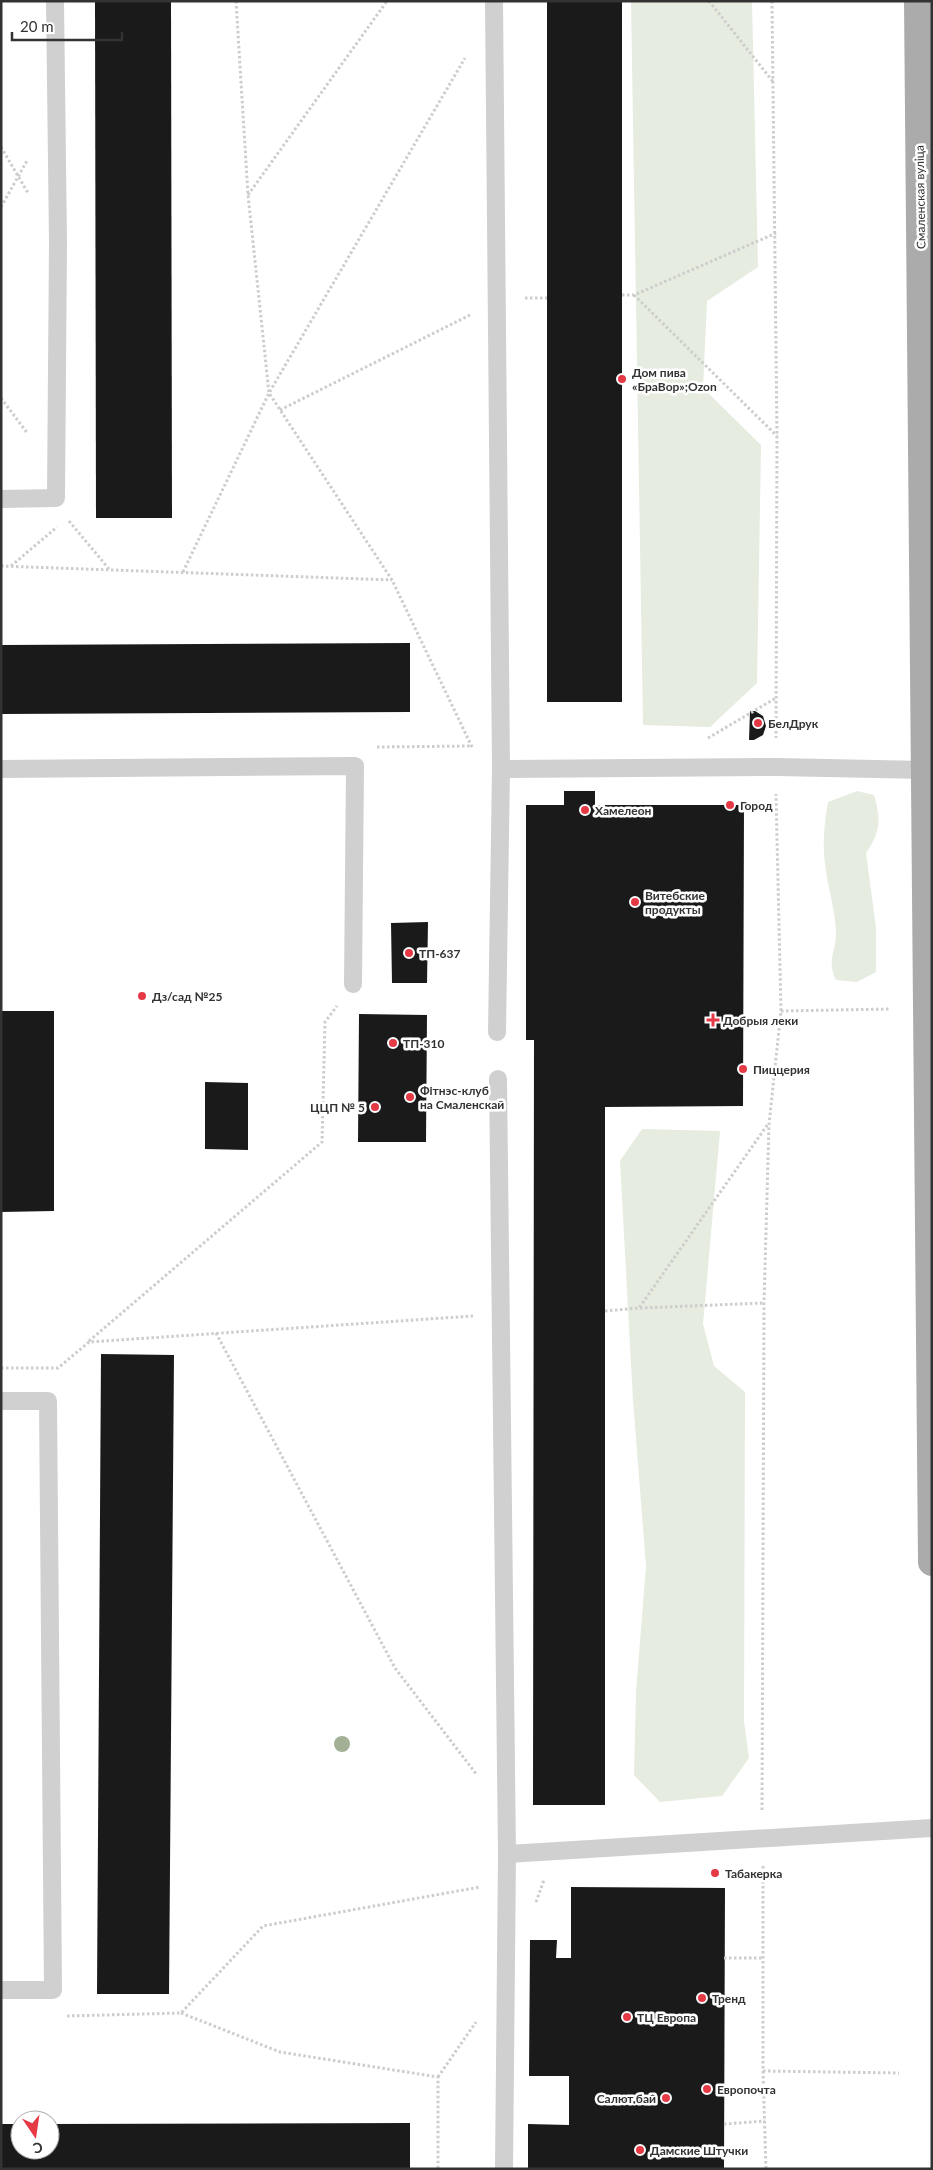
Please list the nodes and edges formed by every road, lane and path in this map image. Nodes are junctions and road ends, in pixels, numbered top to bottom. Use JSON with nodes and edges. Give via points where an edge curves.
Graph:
{"nodes":[{"id":1,"x":55,"y":1,"type":"edge"},
{"id":2,"x":236,"y":1,"type":"edge"},
{"id":3,"x":387,"y":1,"type":"edge"},
{"id":4,"x":494,"y":1,"type":"edge"},
{"id":5,"x":709,"y":1,"type":"edge"},
{"id":6,"x":772,"y":1,"type":"edge"},
{"id":7,"x":918,"y":1,"type":"edge"},
{"id":8,"x":467,"y":54,"type":"dead end"},
{"id":9,"x":774,"y":83,"type":"junction"},
{"id":10,"x":248,"y":195,"type":"junction"},
{"id":11,"x":776,"y":233,"type":"junction"},
{"id":12,"x":622,"y":295,"type":"dead end"},
{"id":13,"x":634,"y":295,"type":"junction"},
{"id":14,"x":517,"y":298,"type":"dead end"},
{"id":15,"x":547,"y":298,"type":"dead end"},
{"id":16,"x":497,"y":302,"type":"junction"},
{"id":17,"x":269,"y":393,"type":"junction"},
{"id":18,"x":927,"y":409,"type":"edge"},
{"id":19,"x":280,"y":410,"type":"junction"},
{"id":20,"x":777,"y":436,"type":"junction"},
{"id":21,"x":1,"y":499,"type":"edge"},
{"id":22,"x":67,"y":519,"type":"dead end"},
{"id":23,"x":928,"y":529,"type":"edge"},
{"id":24,"x":1,"y":566,"type":"edge"},
{"id":25,"x":11,"y":566,"type":"junction"},
{"id":26,"x":183,"y":572,"type":"junction"},
{"id":27,"x":392,"y":580,"type":"junction"},
{"id":28,"x":776,"y":697,"type":"junction"},
{"id":29,"x":702,"y":741,"type":"dead end"},
{"id":30,"x":777,"y":767,"type":"junction"},
{"id":31,"x":501,"y":768,"type":"junction"},
{"id":32,"x":1,"y":770,"type":"edge"},
{"id":33,"x":925,"y":770,"type":"junction"},
{"id":34,"x":353,"y":984,"type":"joint"},
{"id":35,"x":891,"y":1009,"type":"dead end"},
{"id":36,"x":781,"y":1011,"type":"junction"},
{"id":37,"x":496,"y":1032,"type":"dead end"},
{"id":38,"x":498,"y":1079,"type":"dead end"},
{"id":39,"x":769,"y":1124,"type":"junction"},
{"id":40,"x":764,"y":1303,"type":"junction"},
{"id":41,"x":639,"y":1308,"type":"junction"},
{"id":42,"x":605,"y":1311,"type":"dead end"},
{"id":43,"x":500,"y":1314,"type":"junction"},
{"id":44,"x":216,"y":1333,"type":"junction"},
{"id":45,"x":89,"y":1342,"type":"junction"},
{"id":46,"x":1,"y":1368,"type":"edge"},
{"id":47,"x":1,"y":1401,"type":"edge"},
{"id":48,"x":932,"y":1562,"type":"edge"},
{"id":49,"x":507,"y":1817,"type":"junction"},
{"id":50,"x":932,"y":1828,"type":"edge"},
{"id":51,"x":762,"y":1839,"type":"junction"},
{"id":52,"x":530,"y":1853,"type":"junction"},
{"id":53,"x":507,"y":1854,"type":"junction"},
{"id":54,"x":506,"y":1883,"type":"junction"},
{"id":55,"x":536,"y":1903,"type":"dead end"},
{"id":56,"x":724,"y":1958,"type":"dead end"},
{"id":57,"x":763,"y":1958,"type":"junction"},
{"id":58,"x":1,"y":1990,"type":"edge"},
{"id":59,"x":181,"y":2013,"type":"junction"},
{"id":60,"x":61,"y":2016,"type":"dead end"},
{"id":61,"x":763,"y":2071,"type":"junction"},
{"id":62,"x":899,"y":2073,"type":"dead end"},
{"id":63,"x":765,"y":2121,"type":"junction"},
{"id":64,"x":724,"y":2124,"type":"dead end"},
{"id":65,"x":438,"y":2169,"type":"edge"},
{"id":66,"x":504,"y":2169,"type":"edge"},
{"id":67,"x":766,"y":2169,"type":"edge"}],
"edges":[{"from":1,"to":21,"type":"lane","via":[[58,244],[56,498]]},
{"from":2,"to":10,"type":"path"},
{"from":3,"to":10,"type":"path"},
{"from":4,"to":16,"type":"lane"},
{"from":5,"to":9,"type":"path"},
{"from":6,"to":9,"type":"path"},
{"from":7,"to":18,"type":"main road","name":"Смаленская вуліца"},
{"from":8,"to":17,"type":"path"},
{"from":9,"to":11,"type":"path"},
{"from":10,"to":17,"type":"path"},
{"from":11,"to":13,"type":"path"},
{"from":11,"to":20,"type":"path"},
{"from":12,"to":13,"type":"path"},
{"from":13,"to":20,"type":"path"},
{"from":14,"to":15,"type":"path"},
{"from":16,"to":19,"type":"path"},
{"from":16,"to":31,"type":"lane"},
{"from":17,"to":19,"type":"path"},
{"from":17,"to":26,"type":"path"},
{"from":18,"to":23,"type":"main road","name":"Смаленская вуліца"},
{"from":19,"to":27,"type":"path"},
{"from":20,"to":28,"type":"path"},
{"from":22,"to":25,"type":"path"},
{"from":23,"to":33,"type":"main road","name":"Смаленская вуліца"},
{"from":24,"to":25,"type":"path"},
{"from":25,"to":26,"type":"path"},
{"from":26,"to":27,"type":"path"},
{"from":27,"to":31,"type":"path","via":[[471,746]]},
{"from":28,"to":29,"type":"path"},
{"from":28,"to":30,"type":"path"},
{"from":30,"to":31,"type":"lane"},
{"from":30,"to":33,"type":"lane"},
{"from":30,"to":36,"type":"path"},
{"from":31,"to":37,"type":"lane"},
{"from":32,"to":34,"type":"lane","via":[[355,766]]},
{"from":33,"to":48,"type":"main road","name":"Смаленская вуліца"},
{"from":34,"to":45,"type":"path","via":[[326,1022],[322,1142]]},
{"from":35,"to":36,"type":"path"},
{"from":36,"to":39,"type":"path"},
{"from":38,"to":43,"type":"lane"},
{"from":39,"to":40,"type":"path"},
{"from":39,"to":41,"type":"path"},
{"from":40,"to":41,"type":"path"},
{"from":40,"to":51,"type":"path"},
{"from":41,"to":42,"type":"path"},
{"from":43,"to":44,"type":"path"},
{"from":43,"to":49,"type":"lane"},
{"from":44,"to":45,"type":"path"},
{"from":44,"to":49,"type":"path","via":[[396,1668]]},
{"from":45,"to":46,"type":"path","via":[[58,1368]]},
{"from":47,"to":58,"type":"lane","via":[[48,1401],[53,1990]]},
{"from":49,"to":53,"type":"lane"},
{"from":50,"to":51,"type":"lane"},
{"from":51,"to":52,"type":"lane"},
{"from":51,"to":57,"type":"path"},
{"from":52,"to":53,"type":"lane"},
{"from":52,"to":55,"type":"path","via":[[545,1876]]},
{"from":53,"to":54,"type":"lane"},
{"from":54,"to":59,"type":"path","via":[[263,1926]]},
{"from":54,"to":66,"type":"lane"},
{"from":56,"to":57,"type":"path"},
{"from":57,"to":61,"type":"path"},
{"from":59,"to":60,"type":"path"},
{"from":59,"to":65,"type":"path","via":[[280,2052],[438,2077]]},
{"from":61,"to":62,"type":"path"},
{"from":61,"to":63,"type":"path"},
{"from":63,"to":64,"type":"path"},
{"from":63,"to":67,"type":"path"}]}
